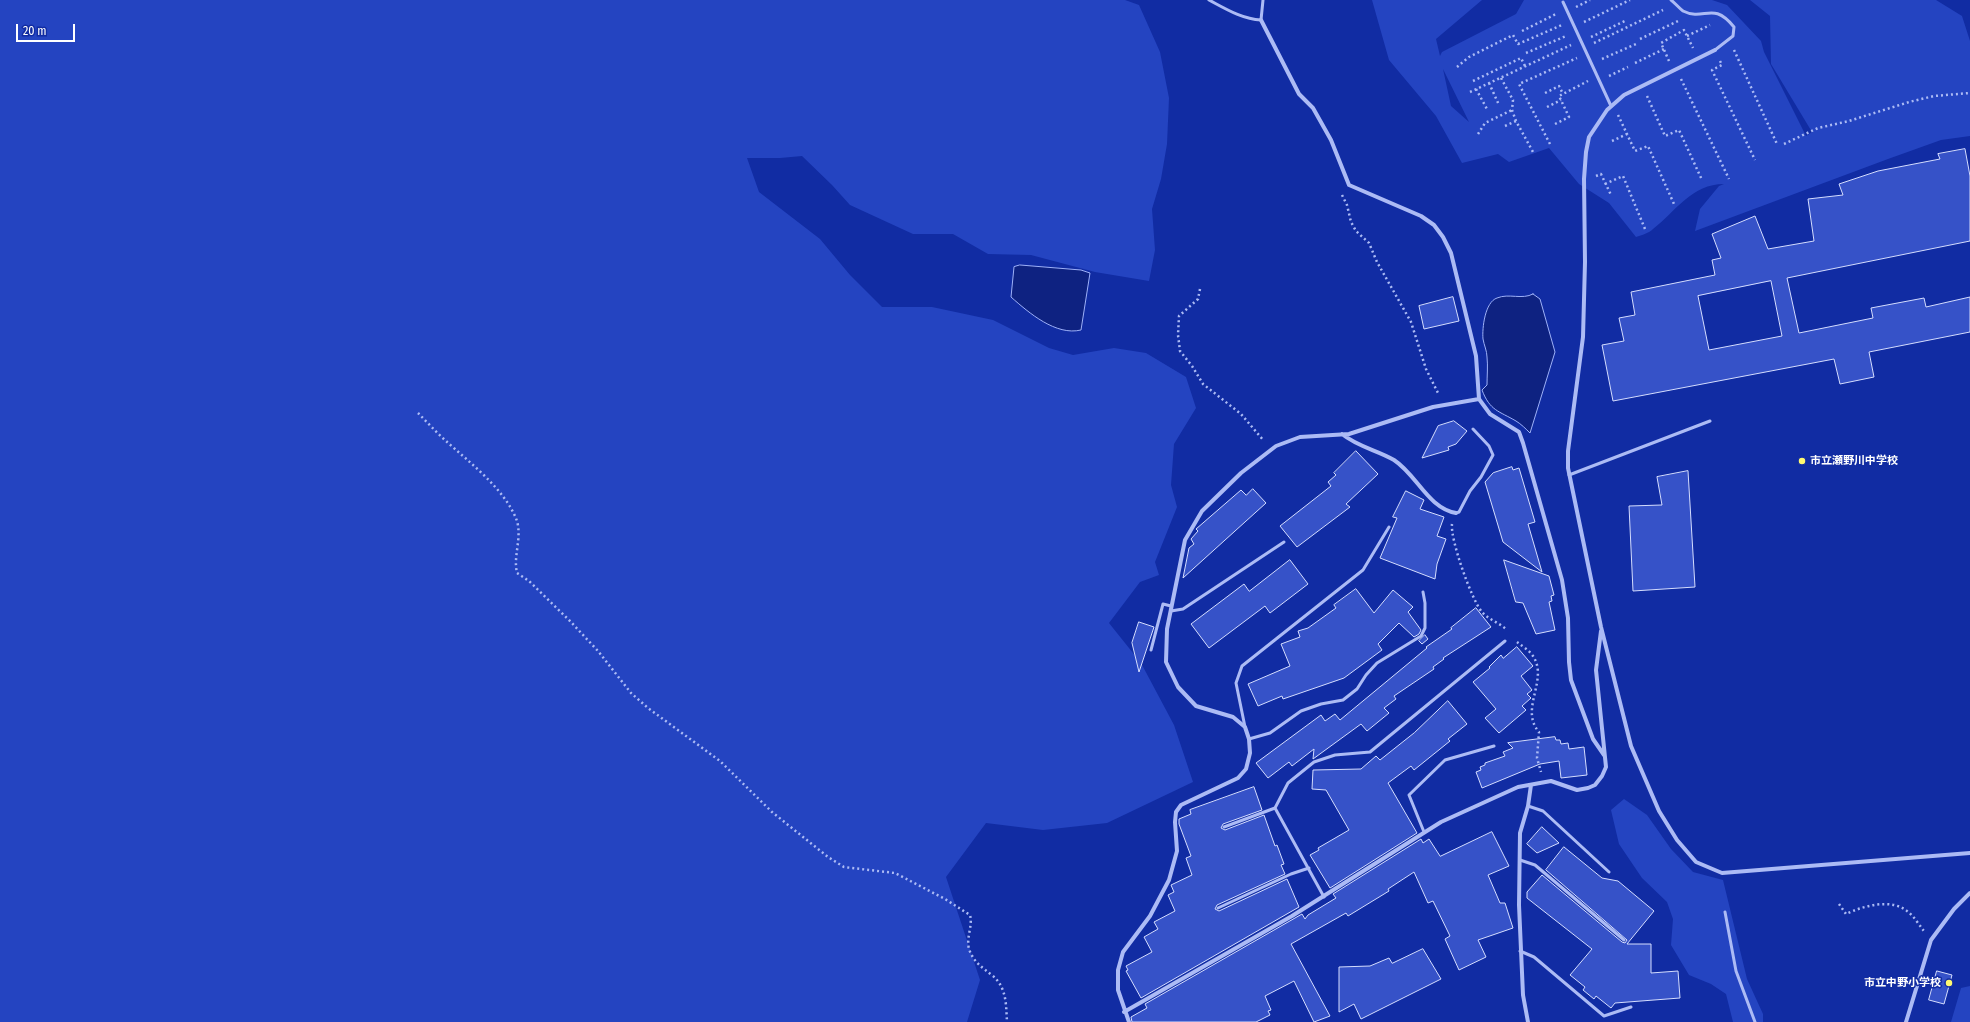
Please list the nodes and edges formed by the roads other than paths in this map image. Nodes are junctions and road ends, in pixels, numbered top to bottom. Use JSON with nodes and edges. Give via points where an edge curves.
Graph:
{"nodes":[{"id":1,"x":1209,"y":0,"type":"edge"},
{"id":2,"x":1263,"y":0,"type":"edge"},
{"id":3,"x":1671,"y":0,"type":"edge"},
{"id":4,"x":1563,"y":2,"type":"dead end"},
{"id":5,"x":1261,"y":20,"type":"junction"},
{"id":6,"x":1715,"y":50,"type":"joint"},
{"id":7,"x":1611,"y":106,"type":"junction"},
{"id":8,"x":1479,"y":400,"type":"junction"},
{"id":9,"x":1710,"y":421,"type":"dead end"},
{"id":10,"x":1473,"y":428,"type":"dead end"},
{"id":11,"x":1342,"y":434,"type":"junction"},
{"id":12,"x":1569,"y":474,"type":"junction"},
{"id":13,"x":1456,"y":513,"type":"joint"},
{"id":14,"x":1388,"y":527,"type":"dead end"},
{"id":15,"x":1284,"y":542,"type":"dead end"},
{"id":16,"x":1423,"y":592,"type":"dead end"},
{"id":17,"x":1171,"y":609,"type":"junction"},
{"id":18,"x":1601,"y":627,"type":"junction"},
{"id":19,"x":1505,"y":640,"type":"dead end"},
{"id":20,"x":1151,"y":650,"type":"dead end"},
{"id":21,"x":1245,"y":727,"type":"junction"},
{"id":22,"x":1249,"y":739,"type":"junction"},
{"id":23,"x":1494,"y":746,"type":"dead end"},
{"id":24,"x":1604,"y":755,"type":"junction"},
{"id":25,"x":1531,"y":785,"type":"junction"},
{"id":26,"x":1528,"y":806,"type":"junction"},
{"id":27,"x":1275,"y":808,"type":"junction"},
{"id":28,"x":1224,"y":827,"type":"dead end"},
{"id":29,"x":1424,"y":832,"type":"junction"},
{"id":30,"x":1970,"y":853,"type":"edge"},
{"id":31,"x":1520,"y":860,"type":"junction"},
{"id":32,"x":1309,"y":868,"type":"junction"},
{"id":33,"x":1609,"y":872,"type":"dead end"},
{"id":34,"x":1970,"y":893,"type":"edge"},
{"id":35,"x":1324,"y":897,"type":"junction"},
{"id":36,"x":1218,"y":908,"type":"dead end"},
{"id":37,"x":1725,"y":912,"type":"dead end"},
{"id":38,"x":1624,"y":940,"type":"dead end"},
{"id":39,"x":1520,"y":951,"type":"junction"},
{"id":40,"x":1631,"y":1006,"type":"dead end"},
{"id":41,"x":1124,"y":1012,"type":"junction"},
{"id":42,"x":1129,"y":1022,"type":"edge"},
{"id":43,"x":1528,"y":1022,"type":"edge"},
{"id":44,"x":1755,"y":1022,"type":"edge"},
{"id":45,"x":1906,"y":1022,"type":"edge"}],
"edges":[{"from":1,"to":5,"type":"lane","via":[[1239,16]]},
{"from":2,"to":5,"type":"lane"},
{"from":3,"to":6,"type":"lane","via":[[1684,11],[1699,14],[1715,11],[1727,18],[1734,27],[1733,36]]},
{"from":4,"to":7,"type":"lane"},
{"from":5,"to":8,"type":"street","via":[[1299,94],[1313,108],[1331,140],[1349,185],[1421,216],[1434,225],[1443,237],[1451,253],[1476,356]]},
{"from":6,"to":7,"type":"street","via":[[1622,96]]},
{"from":7,"to":12,"type":"street","via":[[1596,124],[1589,137],[1586,152],[1583,336],[1568,451]]},
{"from":8,"to":11,"type":"street","via":[[1443,405]]},
{"from":8,"to":24,"type":"street","via":[[1490,414],[1519,432],[1523,442],[1562,580],[1568,618],[1571,680],[1593,739]]},
{"from":9,"to":12,"type":"lane"},
{"from":10,"to":13,"type":"lane","via":[[1489,446],[1493,455]]},
{"from":11,"to":13,"type":"street","via":[[1361,447],[1394,460],[1436,504]]},
{"from":11,"to":17,"type":"street","via":[[1300,437],[1271,449],[1241,472],[1202,511],[1185,540]]},
{"from":12,"to":18,"type":"street"},
{"from":14,"to":21,"type":"lane","via":[[1363,570],[1242,666],[1236,683]]},
{"from":15,"to":17,"type":"lane","via":[[1183,609]]},
{"from":16,"to":22,"type":"lane","via":[[1424,628],[1421,636],[1377,663],[1357,689],[1343,700],[1301,711],[1270,733]]},
{"from":17,"to":20,"type":"lane","via":[[1162,604]]},
{"from":17,"to":21,"type":"street","via":[[1167,629],[1166,662],[1178,687],[1196,706],[1233,717]]},
{"from":18,"to":24,"type":"street","via":[[1596,670]]},
{"from":18,"to":30,"type":"street","via":[[1630,746],[1659,812],[1677,840],[1696,862],[1722,873]]},
{"from":19,"to":27,"type":"lane","via":[[1370,752],[1335,755],[1314,762],[1288,783]]},
{"from":21,"to":22,"type":"street"},
{"from":22,"to":41,"type":"street","via":[[1246,769],[1238,778],[1181,805],[1176,812],[1177,851],[1169,880],[1150,916],[1123,952],[1118,970],[1118,990]]},
{"from":23,"to":29,"type":"lane","via":[[1445,760],[1409,795]]},
{"from":24,"to":25,"type":"street","via":[[1606,767],[1602,776],[1595,785],[1588,788],[1577,790],[1551,781]]},
{"from":25,"to":26,"type":"street"},
{"from":25,"to":29,"type":"street","via":[[1511,790]]},
{"from":26,"to":31,"type":"street","via":[[1520,833]]},
{"from":26,"to":33,"type":"lane","via":[[1543,812]]},
{"from":27,"to":28,"type":"lane"},
{"from":27,"to":32,"type":"lane"},
{"from":29,"to":35,"type":"street"},
{"from":31,"to":38,"type":"lane","via":[[1535,865]]},
{"from":31,"to":39,"type":"street"},
{"from":32,"to":35,"type":"lane"},
{"from":32,"to":36,"type":"lane"},
{"from":34,"to":45,"type":"street","via":[[1954,909],[1931,940]]},
{"from":35,"to":41,"type":"street"},
{"from":37,"to":44,"type":"lane","via":[[1736,971]]},
{"from":39,"to":40,"type":"lane","via":[[1534,957],[1604,1016]]},
{"from":39,"to":43,"type":"street"},
{"from":41,"to":42,"type":"street"}]}
